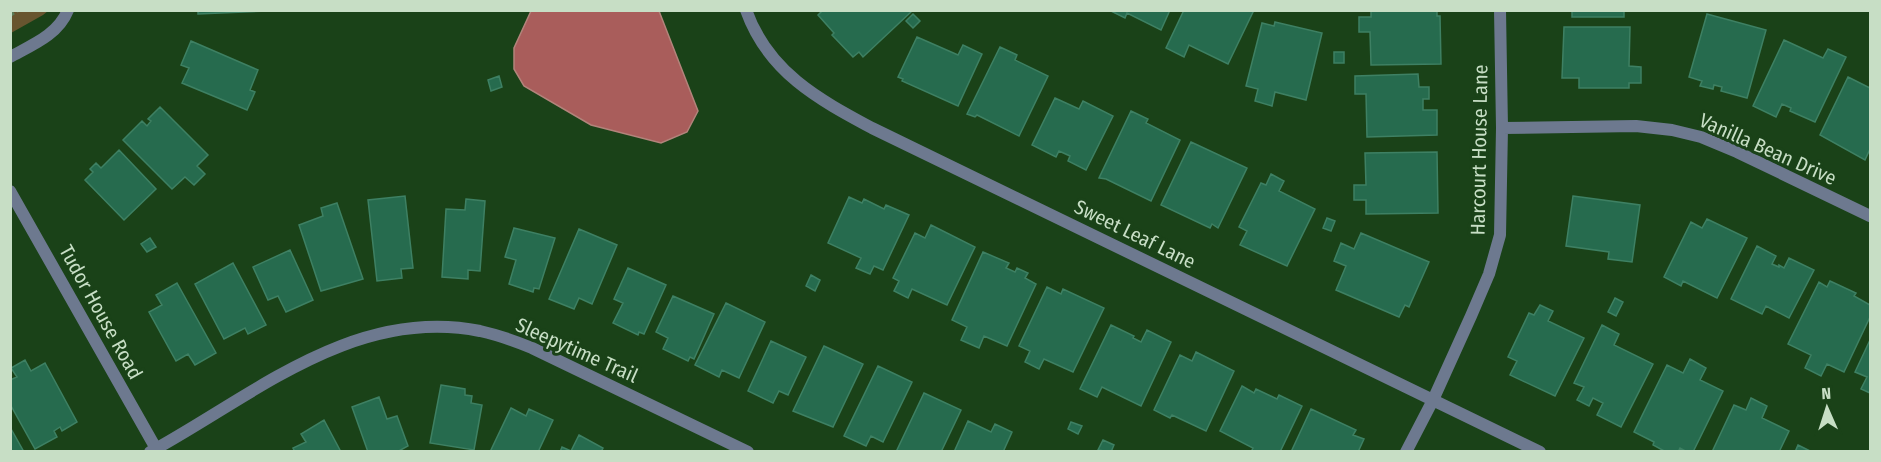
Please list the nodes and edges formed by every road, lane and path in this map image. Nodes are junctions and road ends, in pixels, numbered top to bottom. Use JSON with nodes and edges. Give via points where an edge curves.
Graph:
{"nodes":[{"id":1,"x":18,"y":10,"type":"edge"},
{"id":2,"x":68,"y":10,"type":"edge"},
{"id":3,"x":746,"y":10,"type":"edge"},
{"id":4,"x":1500,"y":10,"type":"edge"},
{"id":5,"x":10,"y":15,"type":"edge"},
{"id":6,"x":11,"y":57,"type":"edge"},
{"id":7,"x":1502,"y":128,"type":"junction"},
{"id":8,"x":10,"y":191,"type":"edge"},
{"id":9,"x":1870,"y":216,"type":"edge"},
{"id":10,"x":1433,"y":400,"type":"junction"},
{"id":11,"x":154,"y":450,"type":"edge"},
{"id":12,"x":748,"y":452,"type":"edge"},
{"id":13,"x":1406,"y":452,"type":"edge"},
{"id":14,"x":1540,"y":452,"type":"edge"}],
"edges":[{"from":1,"to":5,"type":"path"},
{"from":2,"to":6,"type":"street","via":[[48,36]]},
{"from":3,"to":10,"type":"street","name":"Sweet Leaf Lane","via":[[768,51],[792,79],[822,101]]},
{"from":4,"to":7,"type":"street","name":"Harcourt House Lane"},
{"from":7,"to":9,"type":"street","name":"Vanilla Bean Drive","via":[[1636,126],[1672,130],[1737,152]]},
{"from":7,"to":10,"type":"street","name":"Harcourt House Lane","via":[[1500,235],[1488,274]]},
{"from":8,"to":11,"type":"street","name":"Tudor House Road"},
{"from":10,"to":13,"type":"street","name":"Harcourt House Lane"},
{"from":10,"to":14,"type":"street","name":"Sweet Leaf Lane"},
{"from":11,"to":12,"type":"street","name":"Sleepytime Trail","via":[[305,361],[364,337],[418,327],[478,331],[503,337]]}]}
